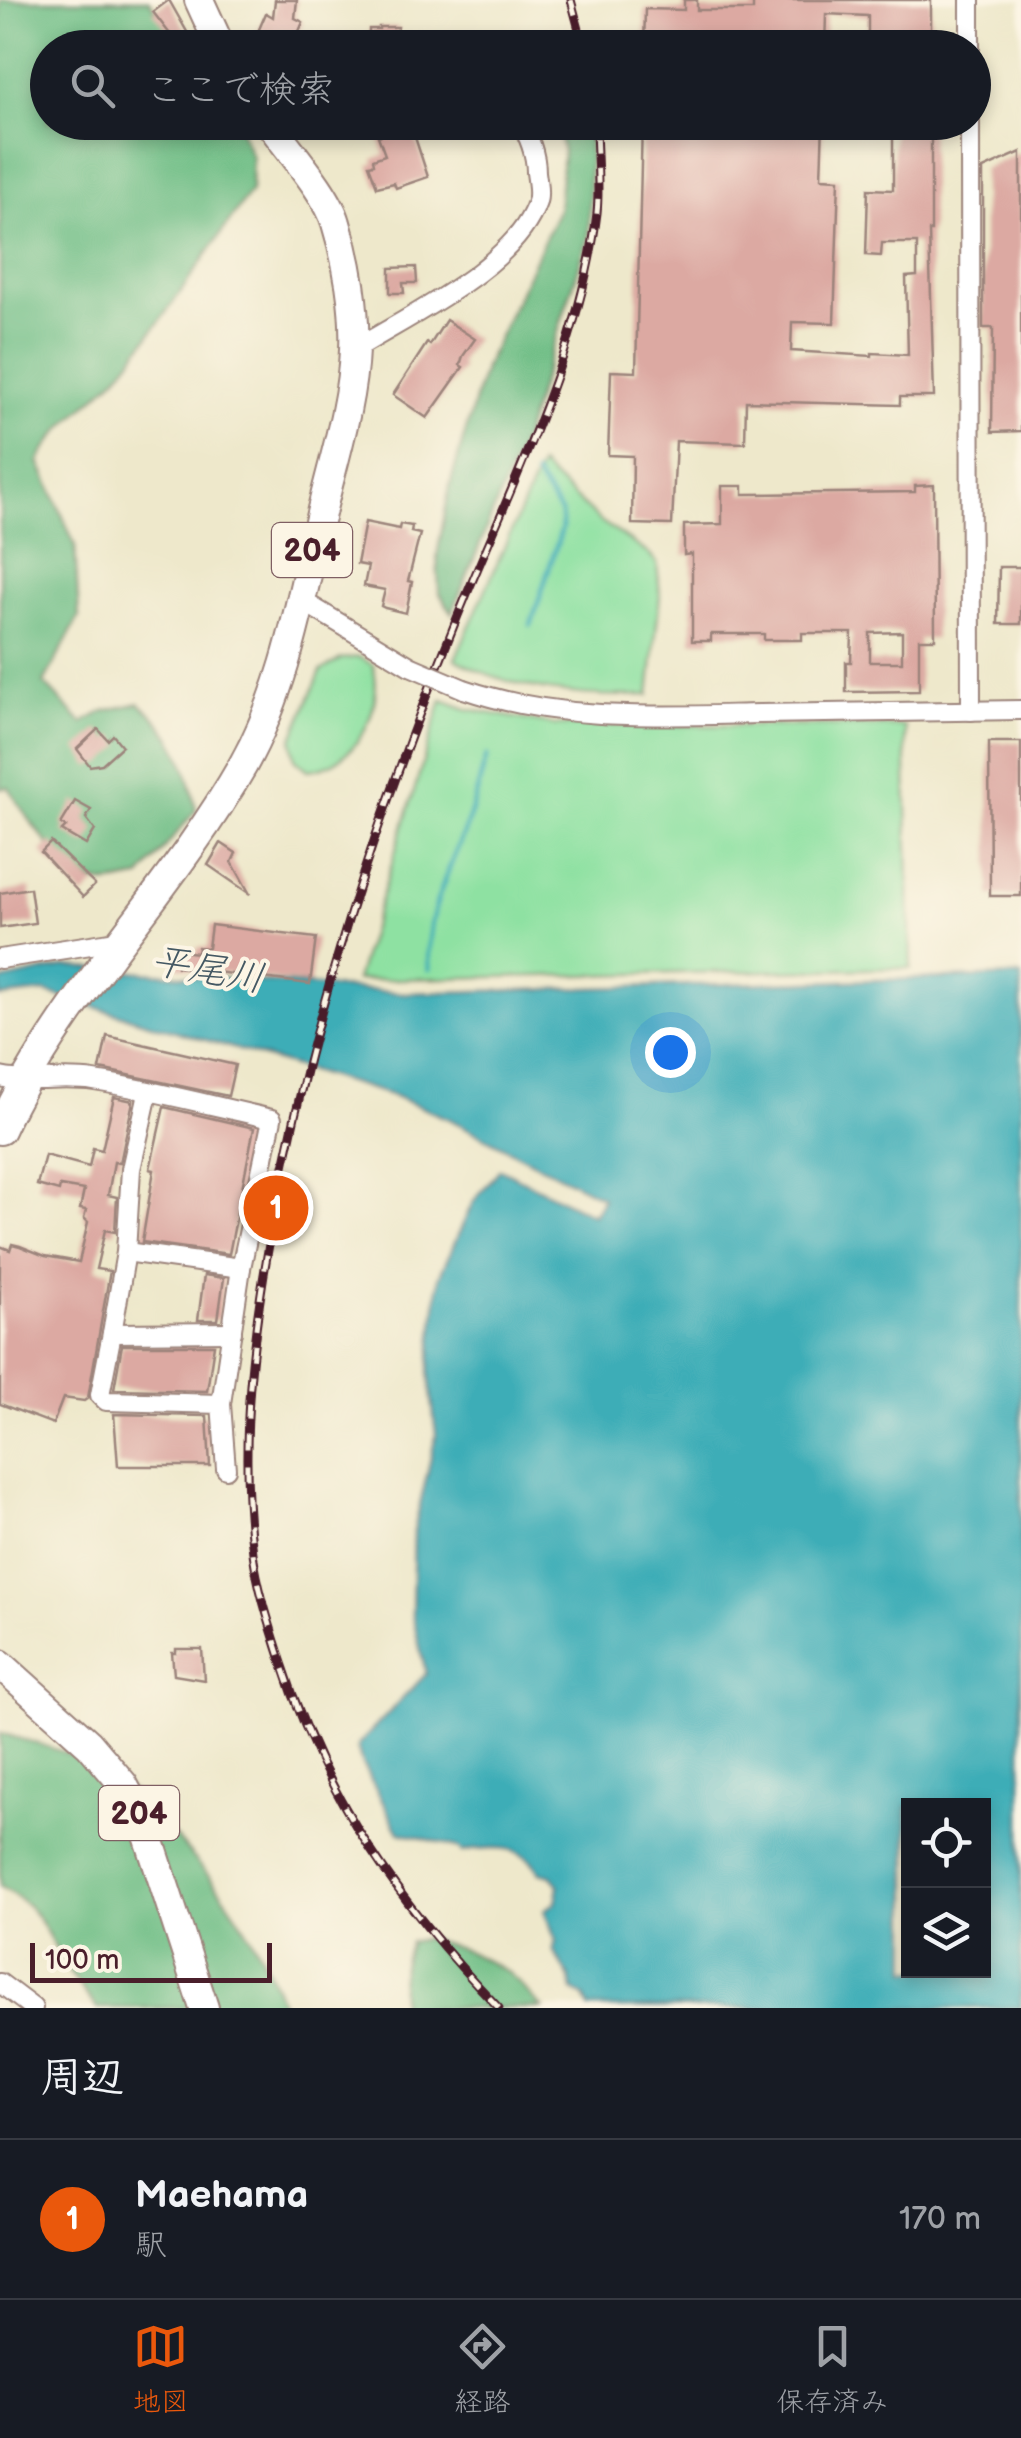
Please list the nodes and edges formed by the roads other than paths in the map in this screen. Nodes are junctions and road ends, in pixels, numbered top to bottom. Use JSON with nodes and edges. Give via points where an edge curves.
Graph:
{"nodes":[{"id":1,"x":199,"y":0,"type":"edge"},
{"id":2,"x":970,"y":0,"type":"edge"},
{"id":3,"x":213,"y":30,"type":"edge"},
{"id":4,"x":970,"y":30,"type":"edge"},
{"id":5,"x":281,"y":140,"type":"edge"},
{"id":6,"x":528,"y":140,"type":"edge"},
{"id":7,"x":970,"y":140,"type":"edge"},
{"id":8,"x":354,"y":350,"type":"junction"},
{"id":9,"x":301,"y":600,"type":"junction"},
{"id":10,"x":1021,"y":710,"type":"edge"},
{"id":11,"x":972,"y":711,"type":"junction"},
{"id":12,"x":119,"y":947,"type":"junction"},
{"id":13,"x":0,"y":960,"type":"edge"},
{"id":14,"x":11,"y":1079,"type":"edge"},
{"id":15,"x":148,"y":1093,"type":"junction"},
{"id":16,"x":0,"y":1130,"type":"edge"},
{"id":17,"x":126,"y":1252,"type":"junction"},
{"id":18,"x":241,"y":1268,"type":"junction"},
{"id":19,"x":232,"y":1332,"type":"junction"},
{"id":20,"x":112,"y":1333,"type":"junction"},
{"id":21,"x":221,"y":1404,"type":"junction"},
{"id":22,"x":226,"y":1469,"type":"dead end"},
{"id":23,"x":0,"y":1664,"type":"edge"},
{"id":24,"x":0,"y":1983,"type":"edge"},
{"id":25,"x":33,"y":2008,"type":"edge"},
{"id":26,"x":204,"y":2008,"type":"edge"}],
"edges":[{"from":1,"to":3,"type":"highway"},
{"from":2,"to":4,"type":"street"},
{"from":5,"to":8,"type":"highway","number":"204","via":[[336,219],[350,284]]},
{"from":6,"to":8,"type":"street","via":[[538,200],[518,237],[490,266]]},
{"from":7,"to":11,"type":"street"},
{"from":8,"to":9,"type":"highway","number":"204","via":[[343,426]]},
{"from":9,"to":11,"type":"street","bridge":true,"via":[[410,666],[498,701],[556,711]]},
{"from":9,"to":12,"type":"highway","number":"204","via":[[245,762]]},
{"from":10,"to":11,"type":"street"},
{"from":12,"to":13,"type":"street"},
{"from":12,"to":14,"type":"highway","number":"204","via":[[63,1024]]},
{"from":14,"to":15,"type":"street","via":[[93,1081]]},
{"from":14,"to":16,"type":"highway","number":"204"},
{"from":15,"to":17,"type":"street","via":[[131,1169]]},
{"from":15,"to":18,"type":"street","via":[[272,1119]]},
{"from":17,"to":18,"type":"street"},
{"from":17,"to":20,"type":"street"},
{"from":18,"to":19,"type":"street"},
{"from":19,"to":20,"type":"street"},
{"from":19,"to":21,"type":"street"},
{"from":20,"to":21,"type":"street","via":[[100,1395],[106,1401]]},
{"from":21,"to":22,"type":"street"},
{"from":23,"to":26,"type":"highway","number":"204","via":[[124,1784],[146,1826]]},
{"from":24,"to":25,"type":"street"}]}
